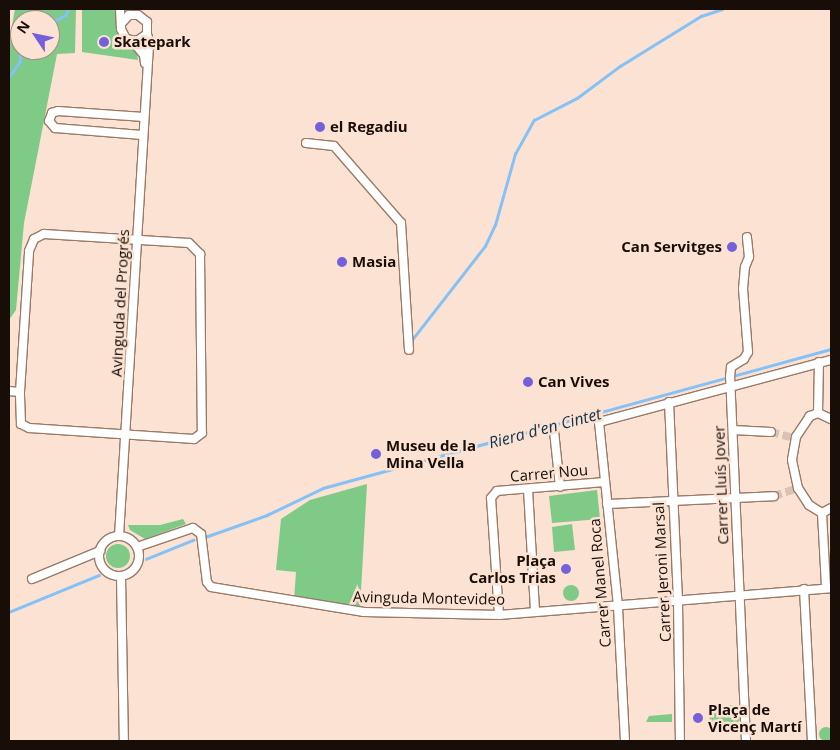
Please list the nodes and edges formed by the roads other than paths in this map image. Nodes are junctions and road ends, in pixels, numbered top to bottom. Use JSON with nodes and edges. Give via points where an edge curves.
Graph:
{"nodes":[{"id":1,"x":120,"y":9,"type":"edge"},
{"id":2,"x":136,"y":12,"type":"edge"},
{"id":3,"x":121,"y":24,"type":"junction"},
{"id":4,"x":147,"y":34,"type":"junction"},
{"id":5,"x":132,"y":42,"type":"junction"},
{"id":6,"x":147,"y":72,"type":"junction"},
{"id":7,"x":144,"y":116,"type":"junction"},
{"id":8,"x":142,"y":135,"type":"junction"},
{"id":9,"x":306,"y":144,"type":"dead end"},
{"id":10,"x":747,"y":237,"type":"dead end"},
{"id":11,"x":137,"y":241,"type":"junction"},
{"id":12,"x":409,"y":350,"type":"dead end"},
{"id":13,"x":831,"y":360,"type":"edge"},
{"id":14,"x":819,"y":362,"type":"junction"},
{"id":15,"x":730,"y":385,"type":"junction"},
{"id":16,"x":9,"y":391,"type":"edge"},
{"id":17,"x":20,"y":392,"type":"junction"},
{"id":18,"x":669,"y":402,"type":"junction"},
{"id":19,"x":818,"y":413,"type":"junction"},
{"id":20,"x":831,"y":419,"type":"edge"},
{"id":21,"x":733,"y":430,"type":"junction"},
{"id":22,"x":554,"y":431,"type":"dead end"},
{"id":23,"x":771,"y":432,"type":"tunnel mouth"},
{"id":24,"x":126,"y":434,"type":"junction"},
{"id":25,"x":604,"y":482,"type":"junction"},
{"id":26,"x":560,"y":488,"type":"junction"},
{"id":27,"x":528,"y":489,"type":"junction"},
{"id":28,"x":774,"y":496,"type":"tunnel mouth"},
{"id":29,"x":735,"y":501,"type":"junction"},
{"id":30,"x":672,"y":502,"type":"junction"},
{"id":31,"x":607,"y":504,"type":"junction"},
{"id":32,"x":831,"y":508,"type":"edge"},
{"id":33,"x":822,"y":513,"type":"junction"},
{"id":34,"x":119,"y":536,"type":"junction"},
{"id":35,"x":137,"y":547,"type":"junction"},
{"id":36,"x":100,"y":551,"type":"junction"},
{"id":37,"x":121,"y":576,"type":"junction"},
{"id":38,"x":32,"y":579,"type":"dead end"},
{"id":39,"x":828,"y":588,"type":"edge"},
{"id":40,"x":804,"y":589,"type":"junction"},
{"id":41,"x":741,"y":595,"type":"junction"},
{"id":42,"x":678,"y":602,"type":"junction"},
{"id":43,"x":618,"y":606,"type":"junction"},
{"id":44,"x":535,"y":610,"type":"junction"},
{"id":45,"x":500,"y":615,"type":"junction"},
{"id":46,"x":124,"y":741,"type":"edge"},
{"id":47,"x":625,"y":741,"type":"edge"},
{"id":48,"x":680,"y":741,"type":"edge"},
{"id":49,"x":746,"y":741,"type":"edge"},
{"id":50,"x":812,"y":741,"type":"edge"}],
"edges":[{"from":1,"to":3,"type":"street"},
{"from":2,"to":3,"type":"street"},
{"from":2,"to":4,"type":"street","via":[[147,22]]},
{"from":3,"to":5,"type":"street","via":[[123,36]]},
{"from":4,"to":5,"type":"street","via":[[142,40]]},
{"from":4,"to":6,"type":"street","name":"Avinguda del Progrés","via":[[150,41]]},
{"from":5,"to":6,"type":"street","via":[[144,55]]},
{"from":6,"to":7,"type":"street","name":"Avinguda del Progrés"},
{"from":7,"to":8,"type":"street","name":"Avinguda del Progrés"},
{"from":7,"to":8,"type":"street","via":[[58,112],[52,113],[49,120],[54,128]]},
{"from":8,"to":11,"type":"street","name":"Avinguda del Progrés"},
{"from":9,"to":12,"type":"street","via":[[334,146],[401,223]]},
{"from":10,"to":15,"type":"street","name":"Carrer Lluís Jover","via":[[749,257],[743,289],[748,352],[744,359],[731,367]]},
{"from":11,"to":17,"type":"street","via":[[44,234],[34,239],[29,251]]},
{"from":11,"to":24,"type":"street","name":"Avinguda del Progrés"},
{"from":11,"to":24,"type":"street","via":[[188,243],[200,254],[204,422],[202,433],[194,439]]},
{"from":13,"to":14,"type":"street"},
{"from":14,"to":15,"type":"street"},
{"from":14,"to":19,"type":"street"},
{"from":15,"to":18,"type":"street"},
{"from":15,"to":21,"type":"street","name":"Carrer Lluís Jover"},
{"from":16,"to":17,"type":"street"},
{"from":17,"to":24,"type":"street","via":[[21,424],[30,428]]},
{"from":18,"to":25,"type":"street","name":"Carrer Manel Roca","via":[[599,422]]},
{"from":18,"to":30,"type":"street","name":"Carrer Jeroni Marsal"},
{"from":19,"to":20,"type":"street"},
{"from":19,"to":33,"type":"street","via":[[810,416],[796,438],[792,460],[798,488],[809,505]]},
{"from":21,"to":23,"type":"street"},
{"from":21,"to":29,"type":"street","name":"Carrer Lluís Jover"},
{"from":22,"to":26,"type":"street"},
{"from":24,"to":34,"type":"street","name":"Avinguda del Progrés"},
{"from":25,"to":26,"type":"street","name":"Carrer Nou"},
{"from":25,"to":31,"type":"street","name":"Carrer Manel Roca"},
{"from":26,"to":27,"type":"street","name":"Carrer Nou"},
{"from":27,"to":44,"type":"street"},
{"from":27,"to":45,"type":"street","name":"Carrer Nou","via":[[497,491],[491,498]]},
{"from":28,"to":29,"type":"street"},
{"from":29,"to":30,"type":"street"},
{"from":29,"to":41,"type":"street","name":"Carrer Lluís Jover"},
{"from":30,"to":31,"type":"street"},
{"from":30,"to":42,"type":"street","name":"Carrer Jeroni Marsal"},
{"from":31,"to":43,"type":"street","name":"Carrer Manel Roca"},
{"from":32,"to":33,"type":"street"},
{"from":33,"to":39,"type":"street"},
{"from":34,"to":35,"type":"street","via":[[131,540]]},
{"from":34,"to":36,"type":"street","via":[[109,539]]},
{"from":35,"to":37,"type":"street","via":[[137,565]]},
{"from":35,"to":45,"type":"street","name":"Avinguda Montevideo","via":[[193,528],[201,534],[207,582],[211,587],[364,612]]},
{"from":36,"to":37,"type":"street","via":[[104,568]]},
{"from":36,"to":38,"type":"street"},
{"from":37,"to":46,"type":"street"},
{"from":39,"to":40,"type":"street","name":"Avinguda Montevideo"},
{"from":40,"to":41,"type":"street","name":"Avinguda Montevideo"},
{"from":40,"to":50,"type":"street"},
{"from":41,"to":42,"type":"street","name":"Avinguda Montevideo"},
{"from":41,"to":49,"type":"street","name":"Carrer Lluís Jover"},
{"from":42,"to":43,"type":"street","name":"Avinguda Montevideo"},
{"from":42,"to":48,"type":"street","name":"Carrer Jeroni Marsal"},
{"from":43,"to":44,"type":"street","name":"Avinguda Montevideo"},
{"from":43,"to":47,"type":"street","name":"Carrer Manel Roca"},
{"from":44,"to":45,"type":"street","name":"Avinguda Montevideo"}]}
